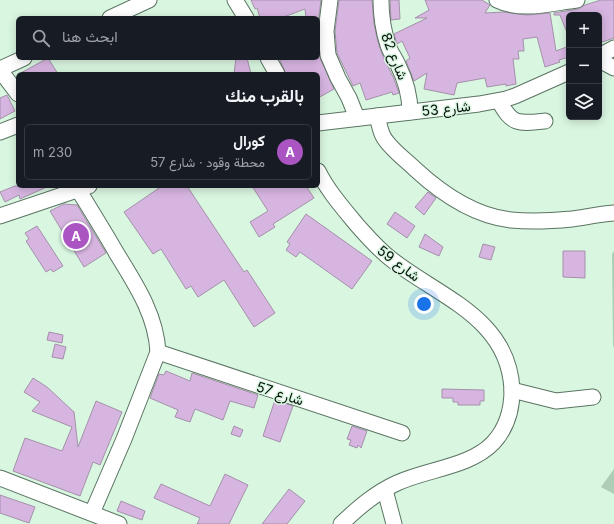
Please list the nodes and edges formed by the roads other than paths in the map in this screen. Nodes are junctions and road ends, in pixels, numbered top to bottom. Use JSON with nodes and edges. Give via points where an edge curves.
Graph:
{"nodes":[{"id":1,"x":149,"y":0,"type":"edge"},
{"id":2,"x":235,"y":0,"type":"edge"},
{"id":3,"x":330,"y":0,"type":"edge"},
{"id":4,"x":381,"y":0,"type":"edge"},
{"id":5,"x":497,"y":0,"type":"edge"},
{"id":6,"x":577,"y":0,"type":"edge"},
{"id":7,"x":114,"y":16,"type":"edge"},
{"id":8,"x":245,"y":16,"type":"edge"},
{"id":9,"x":614,"y":48,"type":"edge"},
{"id":10,"x":602,"y":54,"type":"edge"},
{"id":11,"x":20,"y":60,"type":"edge"},
{"id":12,"x":269,"y":60,"type":"edge"},
{"id":13,"x":602,"y":62,"type":"edge"},
{"id":14,"x":614,"y":68,"type":"edge"},
{"id":15,"x":0,"y":70,"type":"edge"},
{"id":16,"x":276,"y":72,"type":"edge"},
{"id":17,"x":566,"y":73,"type":"edge"},
{"id":18,"x":16,"y":91,"type":"edge"},
{"id":19,"x":499,"y":101,"type":"junction"},
{"id":20,"x":410,"y":112,"type":"junction"},
{"id":21,"x":377,"y":116,"type":"junction"},
{"id":22,"x":357,"y":118,"type":"junction"},
{"id":23,"x":545,"y":121,"type":"dead end"},
{"id":24,"x":320,"y":123,"type":"edge"},
{"id":25,"x":16,"y":126,"type":"edge"},
{"id":26,"x":0,"y":132,"type":"edge"},
{"id":27,"x":320,"y":174,"type":"edge"},
{"id":28,"x":78,"y":188,"type":"edge"},
{"id":29,"x":82,"y":188,"type":"edge"},
{"id":30,"x":614,"y":213,"type":"edge"},
{"id":31,"x":0,"y":216,"type":"edge"},
{"id":32,"x":158,"y":352,"type":"junction"},
{"id":33,"x":512,"y":390,"type":"junction"},
{"id":34,"x":593,"y":397,"type":"dead end"},
{"id":35,"x":402,"y":433,"type":"dead end"},
{"id":36,"x":0,"y":478,"type":"edge"},
{"id":37,"x":385,"y":490,"type":"junction"},
{"id":38,"x":92,"y":513,"type":"junction"},
{"id":39,"x":119,"y":524,"type":"edge"},
{"id":40,"x":341,"y":524,"type":"edge"},
{"id":41,"x":394,"y":524,"type":"edge"}],
"edges":[{"from":1,"to":7,"type":"street"},
{"from":2,"to":8,"type":"street"},
{"from":3,"to":22,"type":"street","via":[[326,31],[328,55]]},
{"from":4,"to":20,"type":"street","name":"شارع 82","via":[[381,20],[388,46],[406,85]]},
{"from":5,"to":6,"type":"street","via":[[523,6]]},
{"from":9,"to":10,"type":"street"},
{"from":11,"to":15,"type":"street"},
{"from":12,"to":16,"type":"street"},
{"from":13,"to":14,"type":"street"},
{"from":15,"to":18,"type":"street"},
{"from":17,"to":19,"type":"street","name":"شارع 53"},
{"from":19,"to":20,"type":"street","name":"شارع 53"},
{"from":19,"to":23,"type":"street","via":[[507,116],[515,121]]},
{"from":20,"to":21,"type":"street","name":"شارع 53"},
{"from":21,"to":22,"type":"street","name":"شارع 53"},
{"from":21,"to":30,"type":"street","via":[[384,138],[434,185],[462,204],[510,220],[532,221]]},
{"from":22,"to":24,"type":"street","name":"شارع 53"},
{"from":25,"to":26,"type":"street"},
{"from":27,"to":33,"type":"street","name":"شارع 59","via":[[337,202],[391,260],[477,318],[497,341],[505,356]]},
{"from":28,"to":31,"type":"street"},
{"from":29,"to":32,"type":"street","via":[[140,291],[154,325]]},
{"from":32,"to":35,"type":"street","name":"شارع 57"},
{"from":32,"to":38,"type":"street"},
{"from":33,"to":34,"type":"street","via":[[556,401]]},
{"from":33,"to":37,"type":"street","name":"شارع 59","via":[[509,418],[502,433],[492,444],[466,460],[411,477]]},
{"from":36,"to":38,"type":"street"},
{"from":37,"to":40,"type":"street","name":"شارع 59","via":[[359,507]]},
{"from":37,"to":41,"type":"street"},
{"from":38,"to":39,"type":"street"}]}
